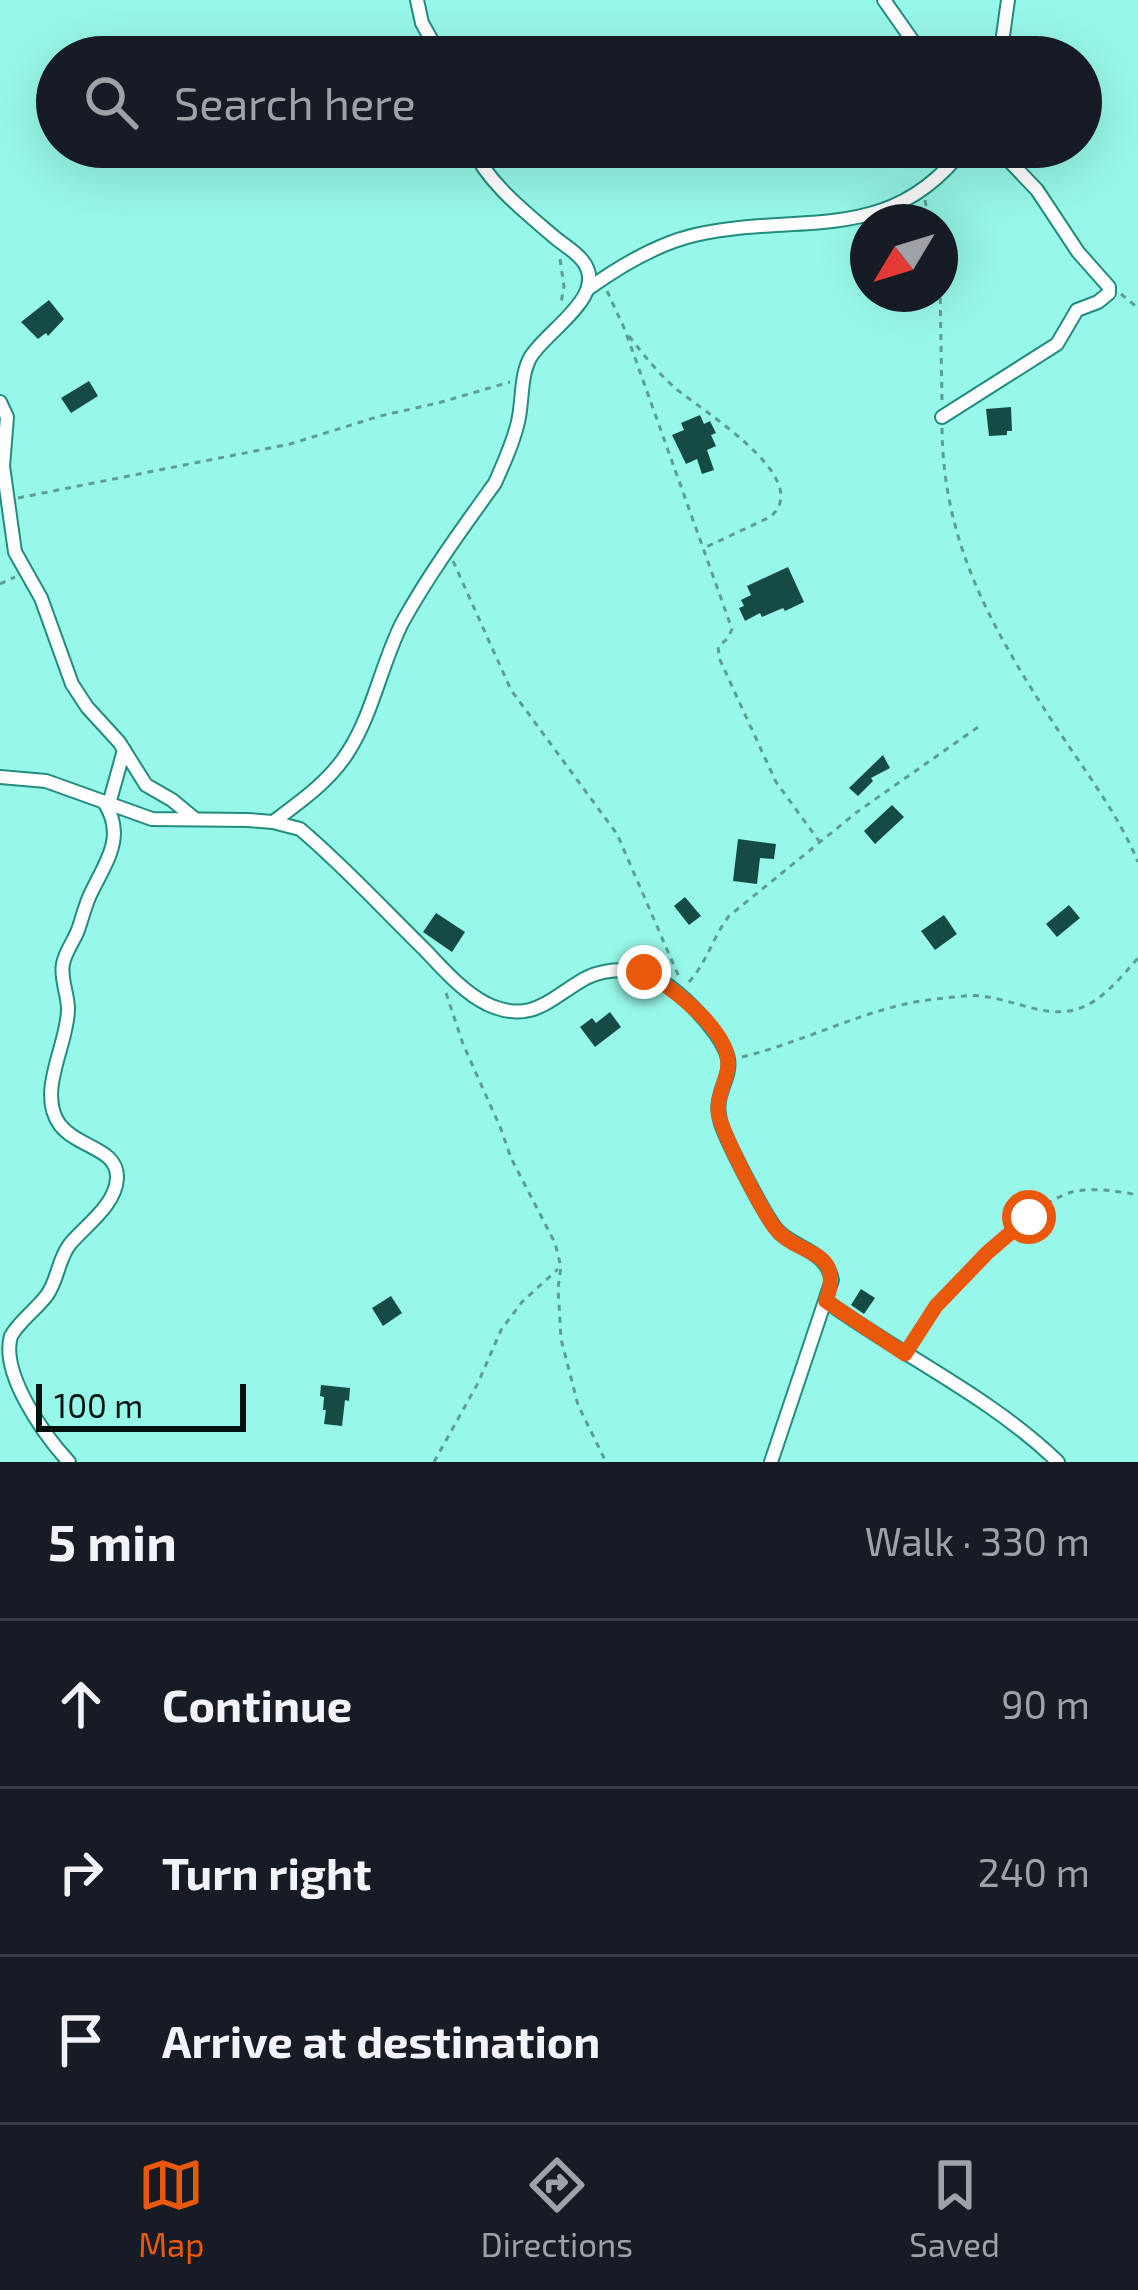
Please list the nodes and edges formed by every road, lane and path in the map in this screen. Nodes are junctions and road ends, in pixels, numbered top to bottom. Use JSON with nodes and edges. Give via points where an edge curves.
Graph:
{"nodes":[{"id":1,"x":417,"y":0,"type":"edge"},
{"id":2,"x":884,"y":0,"type":"edge"},
{"id":3,"x":1008,"y":0,"type":"edge"},
{"id":4,"x":429,"y":36,"type":"edge"},
{"id":5,"x":909,"y":36,"type":"edge"},
{"id":6,"x":1003,"y":36,"type":"edge"},
{"id":7,"x":485,"y":168,"type":"edge"},
{"id":8,"x":948,"y":168,"type":"edge"},
{"id":9,"x":1016,"y":168,"type":"edge"},
{"id":10,"x":923,"y":191,"type":"junction"},
{"id":11,"x":925,"y":204,"type":"edge"},
{"id":12,"x":557,"y":239,"type":"junction"},
{"id":13,"x":601,"y":280,"type":"junction"},
{"id":14,"x":1109,"y":287,"type":"junction"},
{"id":15,"x":588,"y":289,"type":"junction"},
{"id":16,"x":1138,"y":308,"type":"edge"},
{"id":17,"x":940,"y":312,"type":"edge"},
{"id":18,"x":557,"y":328,"type":"junction"},
{"id":19,"x":625,"y":330,"type":"junction"},
{"id":20,"x":524,"y":379,"type":"junction"},
{"id":21,"x":0,"y":402,"type":"edge"},
{"id":22,"x":942,"y":416,"type":"junction"},
{"id":23,"x":7,"y":500,"type":"junction"},
{"id":24,"x":702,"y":549,"type":"junction"},
{"id":25,"x":448,"y":550,"type":"junction"},
{"id":26,"x":981,"y":725,"type":"dead end"},
{"id":27,"x":124,"y":750,"type":"junction"},
{"id":28,"x":0,"y":777,"type":"edge"},
{"id":29,"x":305,"y":798,"type":"junction"},
{"id":30,"x":106,"y":803,"type":"junction"},
{"id":31,"x":195,"y":819,"type":"junction"},
{"id":32,"x":273,"y":822,"type":"junction"},
{"id":33,"x":300,"y":830,"type":"junction"},
{"id":34,"x":819,"y":841,"type":"junction"},
{"id":35,"x":1138,"y":862,"type":"edge"},
{"id":36,"x":1138,"y":958,"type":"edge"},
{"id":37,"x":447,"y":973,"type":"junction"},
{"id":38,"x":729,"y":1060,"type":"junction"},
{"id":39,"x":1138,"y":1195,"type":"edge"},
{"id":40,"x":560,"y":1268,"type":"junction"},
{"id":41,"x":826,"y":1301,"type":"junction"},
{"id":42,"x":905,"y":1354,"type":"junction"},
{"id":43,"x":69,"y":1462,"type":"edge"},
{"id":44,"x":434,"y":1462,"type":"edge"},
{"id":45,"x":606,"y":1462,"type":"edge"},
{"id":46,"x":771,"y":1462,"type":"edge"},
{"id":47,"x":1058,"y":1462,"type":"edge"}],
"edges":[{"from":1,"to":4,"type":"street"},
{"from":2,"to":5,"type":"street"},
{"from":3,"to":6,"type":"street"},
{"from":7,"to":12,"type":"street"},
{"from":8,"to":10,"type":"street"},
{"from":9,"to":14,"type":"street"},
{"from":10,"to":11,"type":"path"},
{"from":10,"to":13,"type":"street","via":[[840,221],[698,234]]},
{"from":12,"to":15,"type":"street","via":[[586,267]]},
{"from":12,"to":18,"type":"path","via":[[564,286]]},
{"from":13,"to":15,"type":"street"},
{"from":13,"to":19,"type":"path"},
{"from":14,"to":16,"type":"path"},
{"from":14,"to":22,"type":"street","via":[[1105,298],[1077,310],[1057,344]]},
{"from":15,"to":18,"type":"street"},
{"from":17,"to":22,"type":"path"},
{"from":18,"to":20,"type":"street","via":[[532,354]]},
{"from":19,"to":24,"type":"path"},
{"from":19,"to":24,"type":"path","via":[[658,371],[778,479],[778,511]]},
{"from":20,"to":23,"type":"path","via":[[290,444]]},
{"from":20,"to":25,"type":"street","via":[[502,468]]},
{"from":21,"to":23,"type":"street"},
{"from":22,"to":35,"type":"path","via":[[951,518],[974,585]]},
{"from":23,"to":27,"type":"street","via":[[14,552],[41,598],[72,684]]},
{"from":24,"to":34,"type":"path","via":[[732,629],[718,647],[720,660],[776,782]]},
{"from":25,"to":29,"type":"street","via":[[400,628],[346,755]]},
{"from":25,"to":34,"type":"path","via":[[511,691],[617,834],[684,988],[729,916]]},
{"from":26,"to":34,"type":"path"},
{"from":27,"to":30,"type":"street"},
{"from":27,"to":31,"type":"street","via":[[152,791]]},
{"from":28,"to":30,"type":"street","via":[[46,781]]},
{"from":29,"to":32,"type":"street"},
{"from":29,"to":33,"type":"street"},
{"from":30,"to":31,"type":"street","via":[[152,819]]},
{"from":30,"to":43,"type":"street","via":[[114,848],[63,963],[68,1015],[51,1102],[59,1124],[105,1154],[117,1178],[64,1252],[48,1294],[10,1337],[5,1362],[26,1406]]},
{"from":31,"to":32,"type":"street"},
{"from":32,"to":33,"type":"street"},
{"from":33,"to":37,"type":"street"},
{"from":36,"to":38,"type":"path","via":[[1079,1009],[1055,1012],[982,994],[931,1000]]},
{"from":37,"to":38,"type":"street","via":[[485,1003],[519,1012],[589,976],[644,972],[693,1006]]},
{"from":37,"to":40,"type":"path","via":[[463,1044]]},
{"from":38,"to":41,"type":"street","via":[[718,1104],[724,1131],[774,1227],[830,1270]]},
{"from":39,"to":42,"type":"path","via":[[1068,1193],[1029,1217],[936,1306]]},
{"from":40,"to":44,"type":"path","via":[[501,1330]]},
{"from":40,"to":45,"type":"path","via":[[561,1339],[578,1405]]},
{"from":41,"to":42,"type":"street"},
{"from":41,"to":46,"type":"street"},
{"from":42,"to":47,"type":"street"}]}
